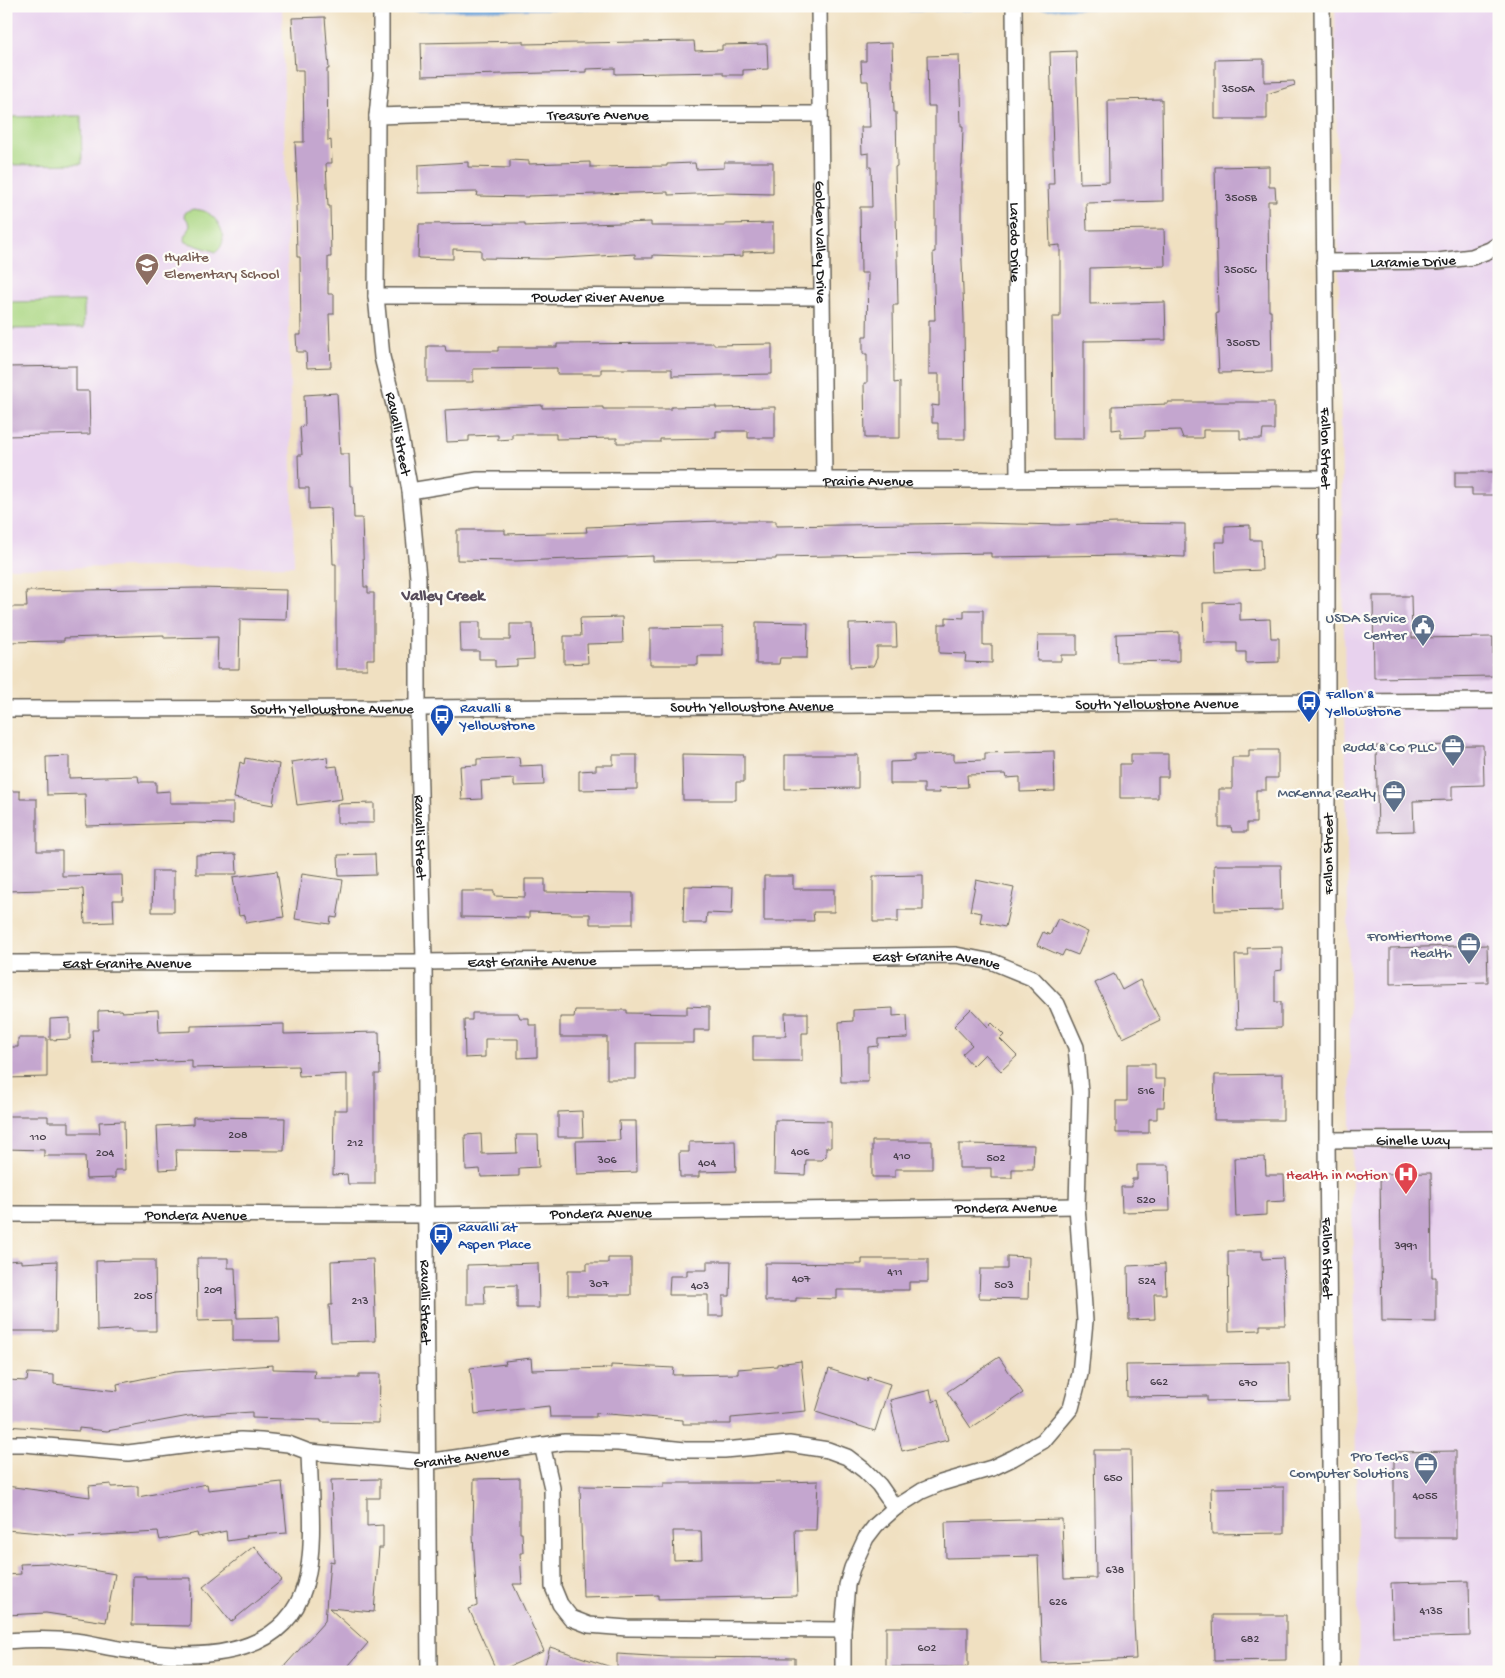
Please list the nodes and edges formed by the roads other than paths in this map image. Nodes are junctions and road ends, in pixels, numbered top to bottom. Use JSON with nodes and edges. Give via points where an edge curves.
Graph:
{"nodes":[{"id":1,"x":381,"y":6,"type":"edge"},
{"id":2,"x":819,"y":6,"type":"edge"},
{"id":3,"x":1014,"y":6,"type":"edge"},
{"id":4,"x":1322,"y":6,"type":"edge"},
{"id":5,"x":820,"y":114,"type":"junction"},
{"id":6,"x":377,"y":116,"type":"junction"},
{"id":7,"x":1499,"y":244,"type":"edge"},
{"id":8,"x":1324,"y":262,"type":"junction"},
{"id":9,"x":376,"y":296,"type":"junction"},
{"id":10,"x":822,"y":297,"type":"junction"},
{"id":11,"x":1327,"y":478,"type":"junction"},
{"id":12,"x":824,"y":479,"type":"junction"},
{"id":13,"x":1018,"y":479,"type":"junction"},
{"id":14,"x":410,"y":491,"type":"junction"},
{"id":15,"x":1499,"y":701,"type":"edge"},
{"id":16,"x":1326,"y":703,"type":"junction"},
{"id":17,"x":418,"y":708,"type":"junction"},
{"id":18,"x":6,"y":709,"type":"edge"},
{"id":19,"x":424,"y":962,"type":"junction"},
{"id":20,"x":6,"y":963,"type":"edge"},
{"id":21,"x":1499,"y":1139,"type":"edge"},
{"id":22,"x":1328,"y":1140,"type":"junction"},
{"id":23,"x":1077,"y":1206,"type":"junction"},
{"id":24,"x":6,"y":1214,"type":"edge"},
{"id":25,"x":424,"y":1216,"type":"junction"},
{"id":26,"x":6,"y":1444,"type":"edge"},
{"id":27,"x":542,"y":1444,"type":"junction"},
{"id":28,"x":309,"y":1452,"type":"junction"},
{"id":29,"x":426,"y":1462,"type":"junction"},
{"id":30,"x":894,"y":1508,"type":"junction"},
{"id":31,"x":843,"y":1630,"type":"junction"},
{"id":32,"x":6,"y":1641,"type":"edge"},
{"id":33,"x":429,"y":1672,"type":"edge"},
{"id":34,"x":843,"y":1672,"type":"edge"},
{"id":35,"x":1332,"y":1672,"type":"edge"}],
"edges":[{"from":1,"to":6,"type":"street","name":"Ravalli Street","via":[[381,76]]},
{"from":2,"to":5,"type":"street","name":"Golden Valley Drive"},
{"from":3,"to":13,"type":"street","name":"Laredo Drive"},
{"from":4,"to":8,"type":"street","name":"Fallon Street"},
{"from":5,"to":6,"type":"street","name":"Treasure Avenue"},
{"from":5,"to":10,"type":"street","name":"Golden Valley Drive"},
{"from":6,"to":9,"type":"street","name":"Ravalli Street"},
{"from":7,"to":8,"type":"street","name":"Laramie Drive","via":[[1472,257],[1438,261]]},
{"from":8,"to":11,"type":"street","name":"Fallon Street"},
{"from":9,"to":10,"type":"street","name":"Powder River Avenue"},
{"from":9,"to":14,"type":"street","name":"Ravalli Street","via":[[382,357]]},
{"from":10,"to":12,"type":"street","name":"Golden Valley Drive"},
{"from":11,"to":13,"type":"street","name":"Prairie Avenue"},
{"from":11,"to":16,"type":"street","name":"Fallon Street"},
{"from":12,"to":13,"type":"street","name":"Prairie Avenue"},
{"from":12,"to":14,"type":"street","name":"Prairie Avenue","via":[[478,480]]},
{"from":14,"to":17,"type":"street","name":"Ravalli Street","via":[[418,578]]},
{"from":15,"to":16,"type":"street","name":"South Yellowstone Avenue"},
{"from":16,"to":17,"type":"street","name":"South Yellowstone Avenue"},
{"from":16,"to":22,"type":"street","name":"Fallon Street"},
{"from":17,"to":18,"type":"street","name":"South Yellowstone Avenue"},
{"from":17,"to":19,"type":"street","name":"Ravalli Street"},
{"from":19,"to":20,"type":"street","name":"East Granite Avenue"},
{"from":19,"to":23,"type":"street","name":"East Granite Avenue","via":[[956,955],[994,962],[1032,978],[1057,1004],[1076,1047],[1080,1092]]},
{"from":19,"to":25,"type":"street","name":"Ravalli Street"},
{"from":21,"to":22,"type":"street","name":"Ginelle Way"},
{"from":22,"to":35,"type":"street","name":"Fallon Street"},
{"from":23,"to":25,"type":"street","name":"Pondera Avenue"},
{"from":23,"to":30,"type":"street","name":"East Granite Avenue","via":[[1085,1321],[1080,1374],[1071,1408],[1043,1441],[1028,1450],[992,1468],[941,1483]]},
{"from":24,"to":25,"type":"street","name":"Pondera Avenue"},
{"from":25,"to":29,"type":"street","name":"Ravalli Street"},
{"from":26,"to":28,"type":"street","name":"Granite Avenue","via":[[128,1453],[240,1440],[288,1444]]},
{"from":27,"to":29,"type":"street","name":"Granite Avenue"},
{"from":27,"to":30,"type":"street","name":"Granite Avenue","via":[[618,1443],[686,1450],[789,1444],[808,1446],[847,1458],[864,1470]]},
{"from":27,"to":31,"type":"street","via":[[552,1488],[553,1587],[571,1618],[589,1625],[627,1628]]},
{"from":28,"to":29,"type":"street","name":"Granite Avenue"},
{"from":28,"to":32,"type":"street","via":[[310,1546],[305,1584],[295,1609],[276,1631],[264,1639],[236,1650],[206,1654],[161,1654],[76,1641]]},
{"from":29,"to":33,"type":"street","name":"Ravalli Street"},
{"from":30,"to":31,"type":"street","name":"East Granite Avenue","via":[[866,1538],[852,1568],[847,1585]]},
{"from":31,"to":34,"type":"street","name":"East Granite Avenue"}]}
